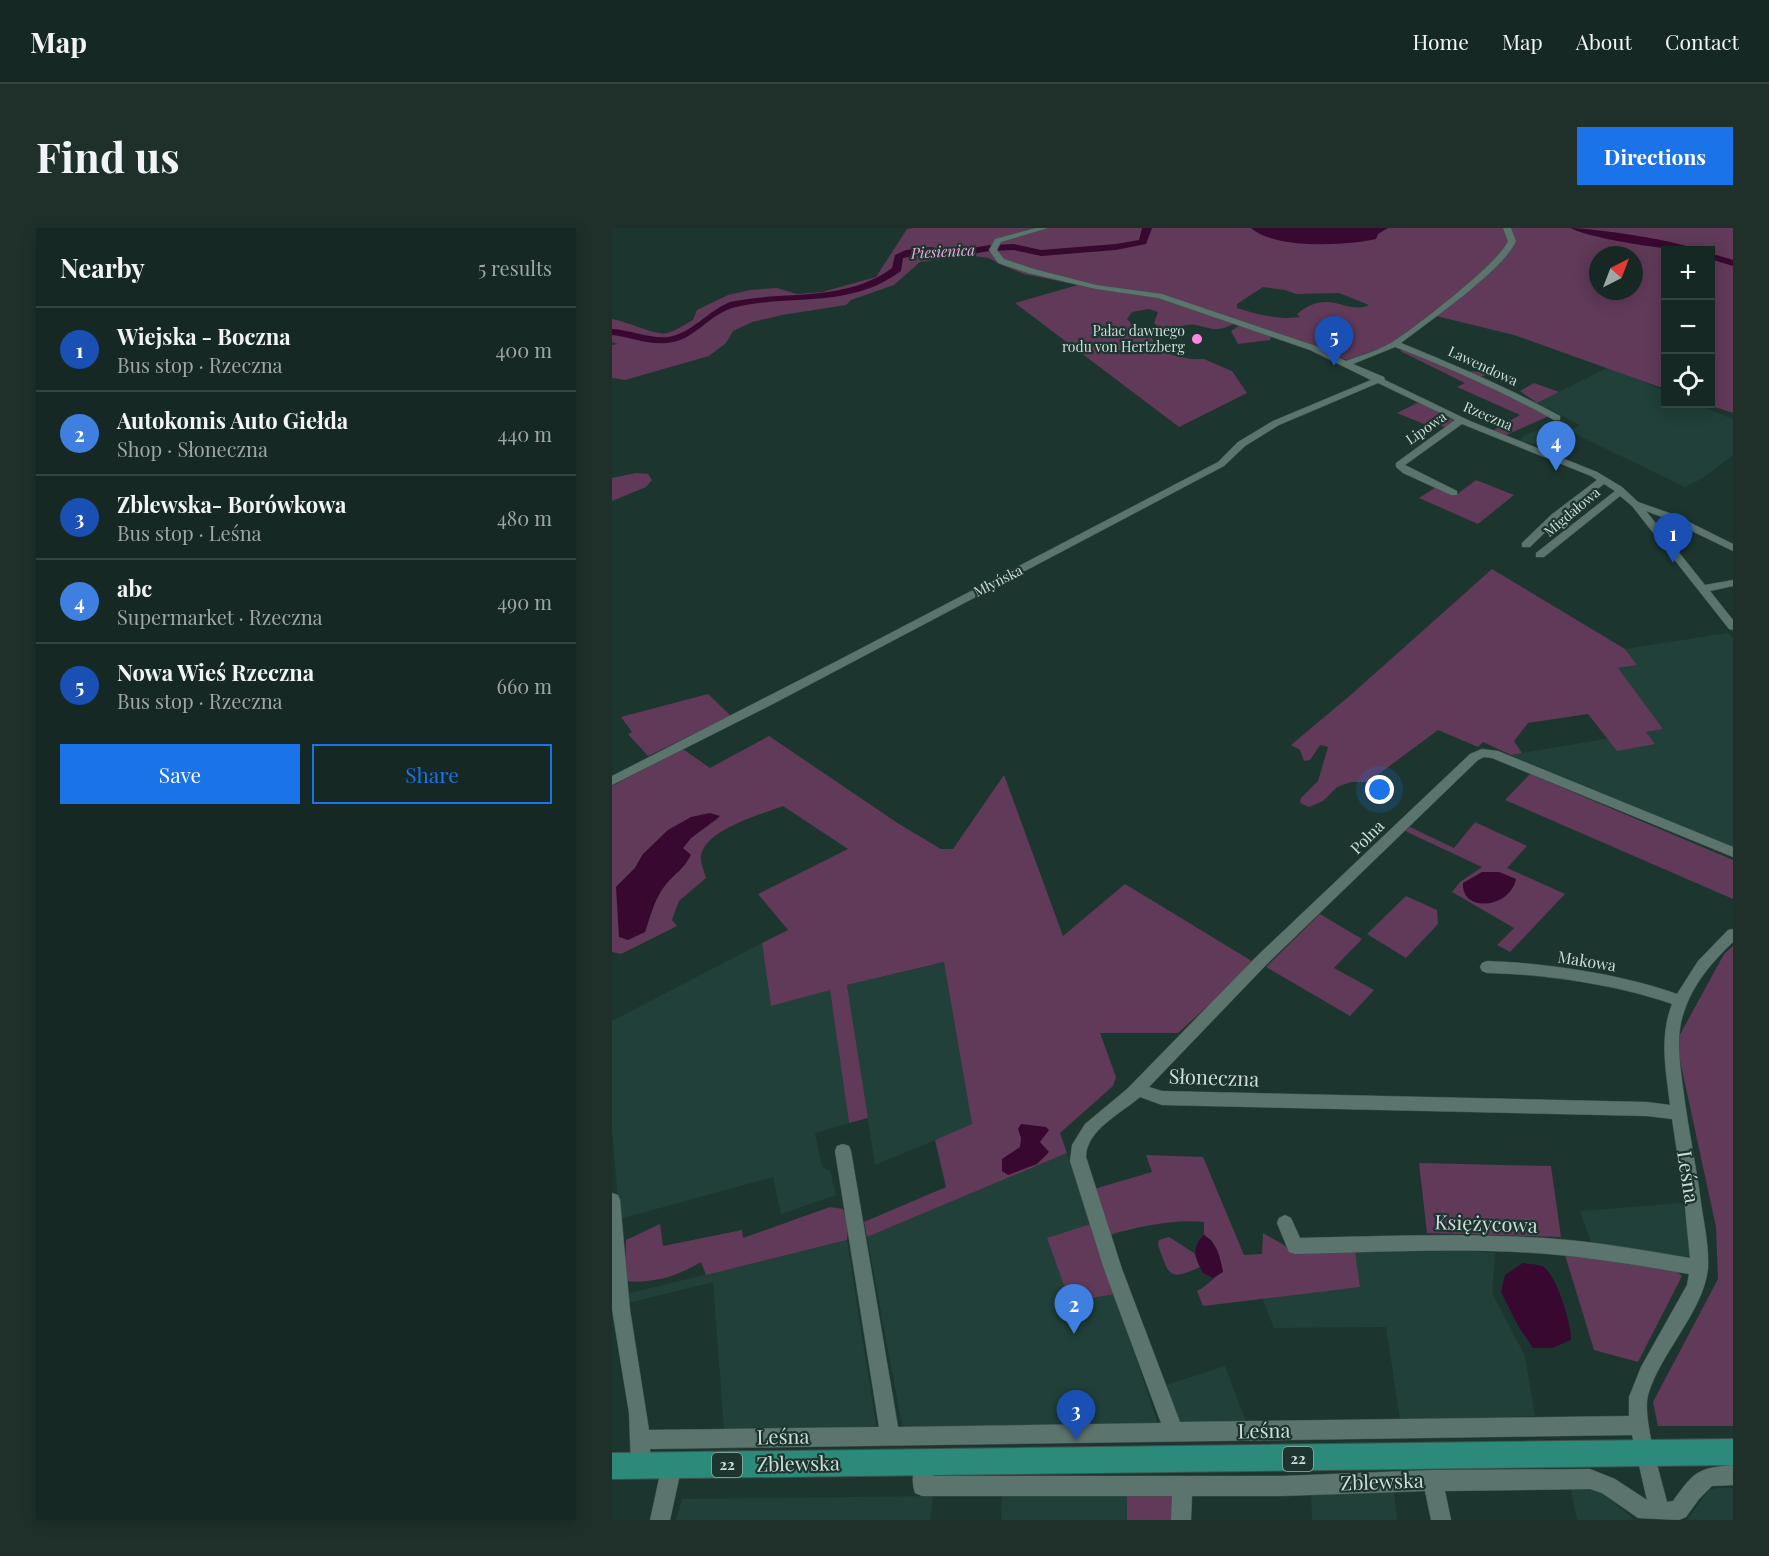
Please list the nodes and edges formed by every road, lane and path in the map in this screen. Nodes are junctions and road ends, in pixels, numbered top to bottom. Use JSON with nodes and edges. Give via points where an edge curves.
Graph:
{"nodes":[{"id":1,"x":1044,"y":228,"type":"edge"},
{"id":2,"x":1507,"y":228,"type":"edge"},
{"id":3,"x":1395,"y":344,"type":"junction"},
{"id":4,"x":1348,"y":363,"type":"junction"},
{"id":5,"x":1381,"y":379,"type":"junction"},
{"id":6,"x":1557,"y":418,"type":"dead end"},
{"id":7,"x":1461,"y":420,"type":"junction"},
{"id":8,"x":1604,"y":479,"type":"junction"},
{"id":9,"x":1622,"y":492,"type":"junction"},
{"id":10,"x":1454,"y":493,"type":"dead end"},
{"id":11,"x":1635,"y":504,"type":"junction"},
{"id":12,"x":1526,"y":545,"type":"dead end"},
{"id":13,"x":1733,"y":548,"type":"edge"},
{"id":14,"x":1540,"y":555,"type":"dead end"},
{"id":15,"x":1733,"y":582,"type":"edge"},
{"id":16,"x":1701,"y":589,"type":"junction"},
{"id":17,"x":1733,"y":627,"type":"edge"},
{"id":18,"x":612,"y":781,"type":"edge"},
{"id":19,"x":1733,"y":852,"type":"edge"},
{"id":20,"x":1733,"y":934,"type":"edge"},
{"id":21,"x":1487,"y":967,"type":"dead end"},
{"id":22,"x":1680,"y":1001,"type":"junction"},
{"id":23,"x":1137,"y":1089,"type":"junction"},
{"id":24,"x":1678,"y":1113,"type":"junction"},
{"id":25,"x":843,"y":1151,"type":"dead end"},
{"id":26,"x":612,"y":1200,"type":"edge"},
{"id":27,"x":1286,"y":1223,"type":"dead end"},
{"id":28,"x":1700,"y":1268,"type":"junction"},
{"id":29,"x":1639,"y":1425,"type":"junction"},
{"id":30,"x":1174,"y":1433,"type":"junction"},
{"id":31,"x":889,"y":1436,"type":"junction"},
{"id":32,"x":640,"y":1440,"type":"junction"},
{"id":33,"x":1733,"y":1452,"type":"edge"},
{"id":34,"x":1647,"y":1453,"type":"junction"},
{"id":35,"x":924,"y":1463,"type":"junction"},
{"id":36,"x":672,"y":1465,"type":"junction"},
{"id":37,"x":612,"y":1466,"type":"edge"},
{"id":38,"x":641,"y":1466,"type":"junction"},
{"id":39,"x":1733,"y":1475,"type":"edge"},
{"id":40,"x":1433,"y":1480,"type":"junction"},
{"id":41,"x":1182,"y":1485,"type":"junction"},
{"id":42,"x":1660,"y":1517,"type":"edge"},
{"id":43,"x":660,"y":1520,"type":"edge"},
{"id":44,"x":1180,"y":1520,"type":"edge"},
{"id":45,"x":1441,"y":1520,"type":"edge"}],
"edges":[{"from":1,"to":4,"type":"street","name":"Rzeczna","via":[[998,241],[993,248],[1001,261],[1030,271],[1166,298]]},
{"from":2,"to":3,"type":"street","via":[[1512,241],[1508,251],[1463,292]]},
{"from":3,"to":4,"type":"street"},
{"from":3,"to":6,"type":"street","name":"Lawendowa","via":[[1444,363]]},
{"from":4,"to":5,"type":"street","name":"Rzeczna"},
{"from":5,"to":7,"type":"street","name":"Rzeczna"},
{"from":5,"to":18,"type":"street","name":"Młyńska","via":[[1257,435],[1221,464],[882,645]]},
{"from":7,"to":8,"type":"street","name":"Rzeczna"},
{"from":7,"to":10,"type":"street","name":"Lipowa","via":[[1399,465]]},
{"from":8,"to":9,"type":"street","name":"Rzeczna"},
{"from":8,"to":12,"type":"street"},
{"from":9,"to":11,"type":"street","name":"Rzeczna"},
{"from":9,"to":14,"type":"street","name":"Migdałowa"},
{"from":11,"to":13,"type":"street"},
{"from":11,"to":16,"type":"street","name":"Rzeczna"},
{"from":15,"to":16,"type":"street"},
{"from":16,"to":17,"type":"street","name":"Rzeczna"},
{"from":19,"to":23,"type":"street","name":"Polna","via":[[1494,754],[1482,753],[1251,972],[1159,1062]]},
{"from":20,"to":22,"type":"street","name":"Leśna","via":[[1705,960]]},
{"from":21,"to":22,"type":"street","name":"Makowa","via":[[1635,987]]},
{"from":22,"to":24,"type":"street","name":"Leśna","via":[[1671,1049]]},
{"from":23,"to":24,"type":"street","name":"Słoneczna","via":[[1162,1098],[1647,1109]]},
{"from":23,"to":30,"type":"street","via":[[1092,1127],[1080,1143],[1077,1156],[1113,1269]]},
{"from":24,"to":28,"type":"street","name":"Leśna"},
{"from":25,"to":31,"type":"street"},
{"from":26,"to":32,"type":"street","via":[[621,1310]]},
{"from":27,"to":28,"type":"street","name":"Księżycowa","via":[[1295,1246],[1453,1242],[1546,1246]]},
{"from":28,"to":29,"type":"street","name":"Leśna","via":[[1695,1287],[1638,1397]]},
{"from":29,"to":30,"type":"street","name":"Leśna"},
{"from":29,"to":34,"type":"street","name":"Leśna"},
{"from":30,"to":31,"type":"street","name":"Leśna"},
{"from":31,"to":32,"type":"street","name":"Leśna"},
{"from":32,"to":38,"type":"street"},
{"from":33,"to":34,"type":"main road","name":"Zblewska","number":"22"},
{"from":34,"to":35,"type":"main road","name":"Zblewska","number":"22"},
{"from":34,"to":42,"type":"street","name":"Leśna"},
{"from":35,"to":36,"type":"main road","name":"Zblewska","number":"22"},
{"from":35,"to":41,"type":"street","name":"Zblewska","via":[[922,1486]]},
{"from":36,"to":38,"type":"main road","number":"22"},
{"from":36,"to":43,"type":"street"},
{"from":37,"to":38,"type":"main road","number":"22"},
{"from":39,"to":42,"type":"street","via":[[1708,1477],[1679,1510]]},
{"from":40,"to":41,"type":"street","name":"Zblewska"},
{"from":40,"to":42,"type":"street","name":"Zblewska","via":[[1590,1479]]},
{"from":40,"to":45,"type":"street"},
{"from":41,"to":44,"type":"street"}]}
